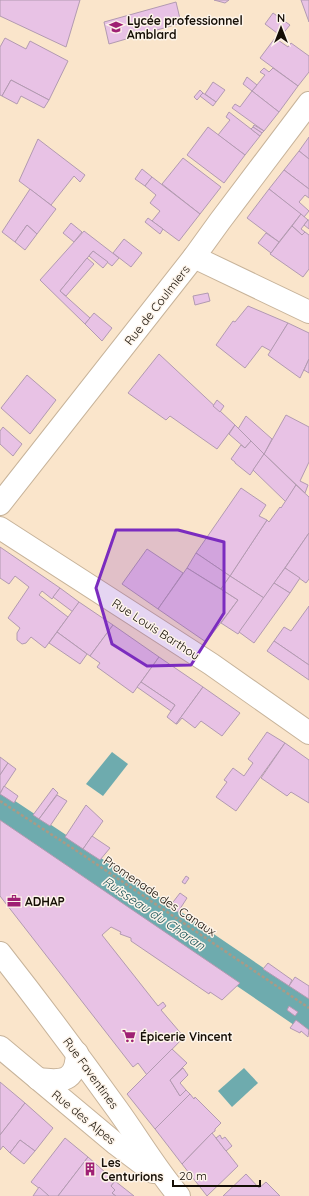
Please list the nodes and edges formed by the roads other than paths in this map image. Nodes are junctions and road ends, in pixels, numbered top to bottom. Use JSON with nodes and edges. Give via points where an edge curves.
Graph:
{"nodes":[{"id":1,"x":309,"y":103,"type":"edge"},
{"id":2,"x":194,"y":257,"type":"junction"},
{"id":3,"x":309,"y":312,"type":"edge"},
{"id":4,"x":0,"y":504,"type":"edge"},
{"id":5,"x":0,"y":528,"type":"edge"},
{"id":6,"x":309,"y":733,"type":"edge"},
{"id":7,"x":0,"y":952,"type":"edge"},
{"id":8,"x":0,"y":1047,"type":"edge"},
{"id":9,"x":77,"y":1053,"type":"junction"},
{"id":10,"x":38,"y":1079,"type":"junction"},
{"id":11,"x":174,"y":1190,"type":"edge"}],
"edges":[{"from":1,"to":2,"type":"street","name":"Rue de Coulmiers"},
{"from":2,"to":3,"type":"street"},
{"from":2,"to":4,"type":"street","name":"Rue de Coulmiers"},
{"from":5,"to":6,"type":"street","name":"Rue Louis Barthou","via":[[211,664]]},
{"from":7,"to":9,"type":"street","name":"Rue Faventines"},
{"from":8,"to":10,"type":"street","name":"Rue des Alpes"},
{"from":9,"to":10,"type":"street","name":"Rue des Alpes","via":[[75,1068],[66,1078],[56,1081]]},
{"from":9,"to":11,"type":"street","name":"Rue Faventines"},
{"from":10,"to":11,"type":"street","name":"Rue des Alpes"}]}
